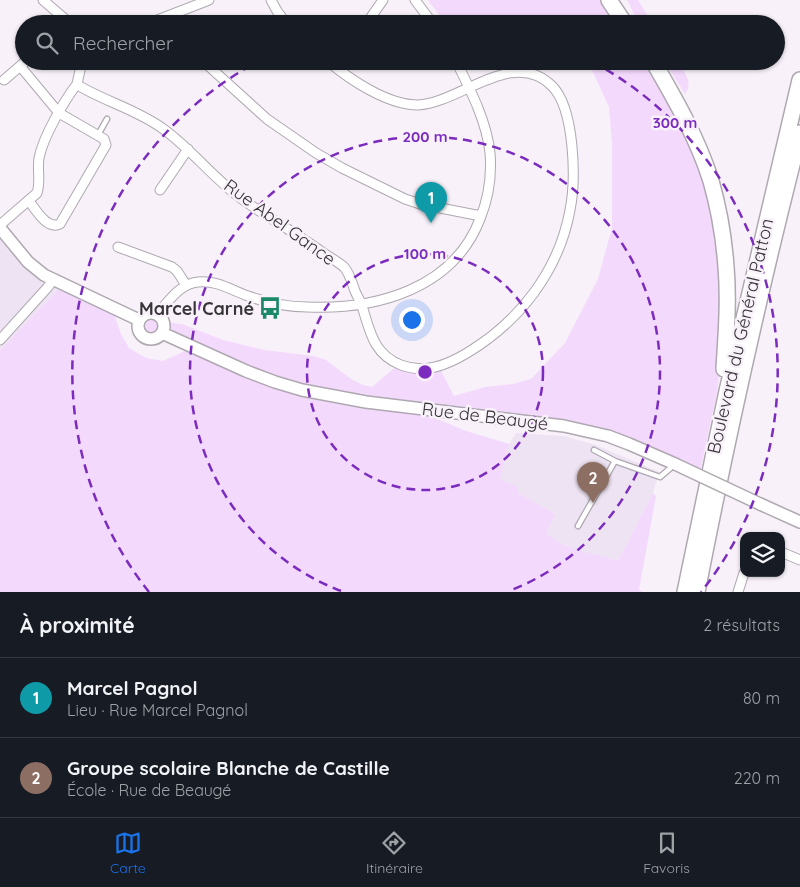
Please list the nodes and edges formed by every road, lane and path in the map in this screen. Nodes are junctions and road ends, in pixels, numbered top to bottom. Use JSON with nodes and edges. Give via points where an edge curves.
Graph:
{"nodes":[{"id":1,"x":42,"y":0,"type":"edge"},
{"id":2,"x":209,"y":0,"type":"edge"},
{"id":3,"x":271,"y":0,"type":"edge"},
{"id":4,"x":383,"y":0,"type":"edge"},
{"id":5,"x":415,"y":0,"type":"edge"},
{"id":6,"x":609,"y":0,"type":"edge"},
{"id":7,"x":616,"y":0,"type":"edge"},
{"id":8,"x":177,"y":13,"type":"joint"},
{"id":9,"x":60,"y":15,"type":"edge"},
{"id":10,"x":172,"y":15,"type":"edge"},
{"id":11,"x":280,"y":15,"type":"edge"},
{"id":12,"x":372,"y":15,"type":"edge"},
{"id":13,"x":426,"y":15,"type":"edge"},
{"id":14,"x":619,"y":15,"type":"edge"},
{"id":15,"x":625,"y":15,"type":"edge"},
{"id":16,"x":16,"y":70,"type":"edge"},
{"id":17,"x":27,"y":70,"type":"edge"},
{"id":18,"x":80,"y":70,"type":"edge"},
{"id":19,"x":213,"y":70,"type":"edge"},
{"id":20,"x":339,"y":70,"type":"edge"},
{"id":21,"x":460,"y":70,"type":"edge"},
{"id":22,"x":658,"y":70,"type":"edge"},
{"id":23,"x":4,"y":80,"type":"dead end"},
{"id":24,"x":800,"y":80,"type":"edge"},
{"id":25,"x":77,"y":84,"type":"junction"},
{"id":26,"x":468,"y":88,"type":"junction"},
{"id":27,"x":59,"y":113,"type":"junction"},
{"id":28,"x":107,"y":119,"type":"dead end"},
{"id":29,"x":800,"y":133,"type":"edge"},
{"id":30,"x":98,"y":135,"type":"junction"},
{"id":31,"x":188,"y":148,"type":"junction"},
{"id":32,"x":160,"y":190,"type":"dead end"},
{"id":33,"x":29,"y":201,"type":"junction"},
{"id":34,"x":481,"y":216,"type":"junction"},
{"id":35,"x":0,"y":226,"type":"edge"},
{"id":36,"x":118,"y":247,"type":"dead end"},
{"id":37,"x":52,"y":280,"type":"junction"},
{"id":38,"x":186,"y":285,"type":"junction"},
{"id":39,"x":361,"y":304,"type":"junction"},
{"id":40,"x":157,"y":314,"type":"junction"},
{"id":41,"x":139,"y":320,"type":"junction"},
{"id":42,"x":162,"y":333,"type":"junction"},
{"id":43,"x":0,"y":340,"type":"edge"},
{"id":44,"x":727,"y":391,"type":"junction"},
{"id":45,"x":594,"y":450,"type":"dead end"},
{"id":46,"x":615,"y":460,"type":"junction"},
{"id":47,"x":675,"y":464,"type":"junction"},
{"id":48,"x":800,"y":522,"type":"edge"},
{"id":49,"x":578,"y":526,"type":"dead end"},
{"id":50,"x":785,"y":554,"type":"edge"},
{"id":51,"x":800,"y":560,"type":"edge"},
{"id":52,"x":743,"y":577,"type":"edge"},
{"id":53,"x":685,"y":592,"type":"edge"},
{"id":54,"x":697,"y":592,"type":"edge"},
{"id":55,"x":738,"y":592,"type":"edge"}],
"edges":[{"from":1,"to":9,"type":"street"},
{"from":2,"to":8,"type":"street"},
{"from":3,"to":11,"type":"street"},
{"from":4,"to":12,"type":"street"},
{"from":5,"to":13,"type":"street"},
{"from":6,"to":14,"type":"highway"},
{"from":7,"to":15,"type":"highway"},
{"from":8,"to":10,"type":"street"},
{"from":16,"to":23,"type":"street"},
{"from":17,"to":27,"type":"street"},
{"from":18,"to":25,"type":"street"},
{"from":19,"to":34,"type":"street","via":[[267,119],[342,168],[420,204]]},
{"from":20,"to":26,"type":"street","name":"Rue Abel Gance","via":[[379,95],[404,104],[426,104]]},
{"from":21,"to":26,"type":"street"},
{"from":22,"to":44,"type":"highway","via":[[698,149],[720,219],[728,301],[724,372]]},
{"from":24,"to":44,"type":"highway","name":"Boulevard du Général Patton"},
{"from":25,"to":27,"type":"street"},
{"from":25,"to":31,"type":"street","name":"Rue Abel Gance","via":[[151,120]]},
{"from":26,"to":34,"type":"street","via":[[483,123],[490,152],[490,188]]},
{"from":26,"to":39,"type":"street","name":"Rue Abel Gance","via":[[500,75],[521,72],[540,77],[558,93],[570,135],[572,184],[565,230],[551,266],[535,292],[497,332],[459,358],[433,368],[408,367],[380,350],[370,334]]},
{"from":27,"to":30,"type":"street"},
{"from":27,"to":33,"type":"street","via":[[42,147],[39,185],[37,193]]},
{"from":28,"to":30,"type":"lane"},
{"from":29,"to":54,"type":"highway","name":"Boulevard du Général Patton","via":[[744,370]]},
{"from":30,"to":33,"type":"street","via":[[106,145],[60,224],[50,224]]},
{"from":31,"to":32,"type":"street"},
{"from":31,"to":39,"type":"street","name":"Rue Abel Gance","via":[[243,200],[345,268]]},
{"from":33,"to":35,"type":"street"},
{"from":34,"to":39,"type":"street","via":[[465,249],[446,269],[416,288]]},
{"from":35,"to":37,"type":"street","via":[[28,262]]},
{"from":36,"to":38,"type":"street","via":[[172,267]]},
{"from":37,"to":41,"type":"street"},
{"from":37,"to":43,"type":"street"},
{"from":38,"to":39,"type":"street","via":[[214,282],[247,296],[293,306]]},
{"from":38,"to":40,"type":"street"},
{"from":40,"to":41,"type":"street","via":[[148,313]]},
{"from":40,"to":42,"type":"street","via":[[164,322]]},
{"from":41,"to":42,"type":"street","via":[[139,331],[145,337],[154,339]]},
{"from":42,"to":47,"type":"street","name":"Rue de Beaugé","via":[[268,380],[302,390],[366,402],[564,426],[608,436]]},
{"from":44,"to":53,"type":"highway","name":"Boulevard du Général Patton"},
{"from":45,"to":46,"type":"lane"},
{"from":46,"to":47,"type":"lane","via":[[660,477]]},
{"from":46,"to":49,"type":"lane"},
{"from":47,"to":48,"type":"street","name":"Rue de Beaugé","bridge":true},
{"from":50,"to":51,"type":"street"},
{"from":52,"to":55,"type":"street"}]}
